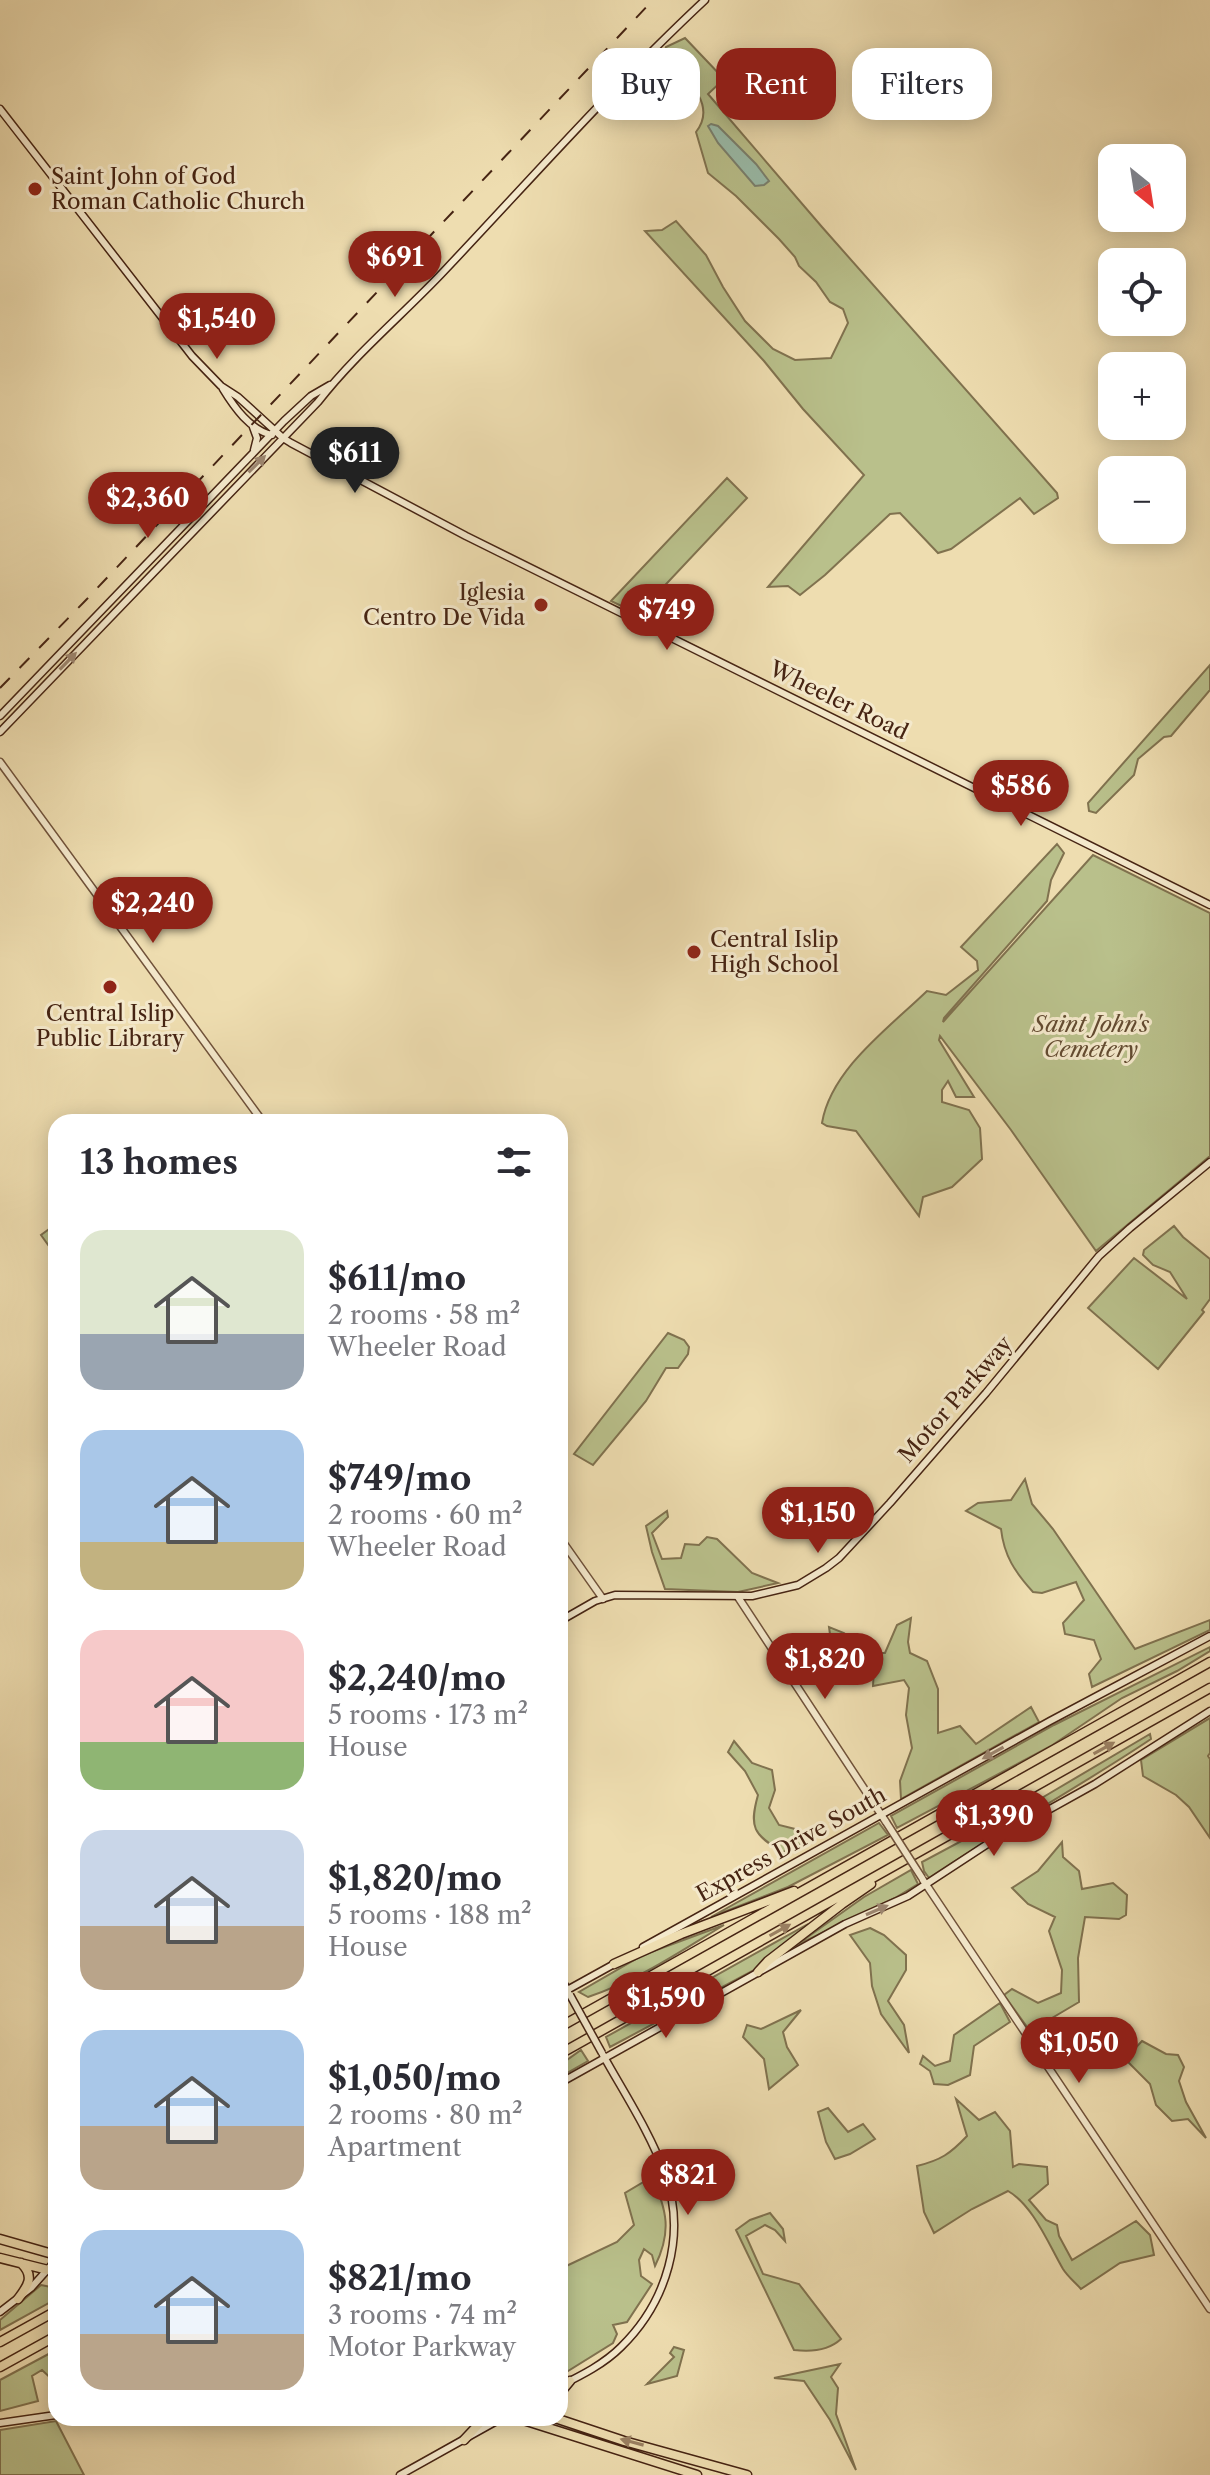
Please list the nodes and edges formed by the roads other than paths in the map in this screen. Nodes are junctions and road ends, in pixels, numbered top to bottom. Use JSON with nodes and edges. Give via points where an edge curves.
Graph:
{"nodes":[{"id":1,"x":705,"y":0,"type":"edge"},
{"id":2,"x":1,"y":114,"type":"edge"},
{"id":3,"x":332,"y":384,"type":"junction"},
{"id":4,"x":221,"y":386,"type":"junction"},
{"id":5,"x":251,"y":423,"type":"junction"},
{"id":6,"x":273,"y":433,"type":"junction"},
{"id":7,"x":283,"y":438,"type":"junction"},
{"id":8,"x":252,"y":454,"type":"junction"},
{"id":9,"x":0,"y":716,"type":"edge"},
{"id":10,"x":0,"y":732,"type":"edge"},
{"id":11,"x":0,"y":762,"type":"edge"},
{"id":12,"x":1210,"y":905,"type":"edge"},
{"id":13,"x":257,"y":1114,"type":"edge"},
{"id":14,"x":1210,"y":1162,"type":"edge"},
{"id":15,"x":568,"y":1549,"type":"edge"},
{"id":16,"x":738,"y":1597,"type":"junction"},
{"id":17,"x":603,"y":1599,"type":"junction"},
{"id":18,"x":568,"y":1617,"type":"edge"},
{"id":19,"x":1210,"y":1636,"type":"edge"},
{"id":20,"x":1210,"y":1662,"type":"edge"},
{"id":21,"x":1210,"y":1688,"type":"edge"},
{"id":22,"x":1210,"y":1711,"type":"edge"},
{"id":23,"x":881,"y":1815,"type":"junction"},
{"id":24,"x":929,"y":1847,"type":"junction"},
{"id":25,"x":857,"y":1861,"type":"junction"},
{"id":26,"x":924,"y":1881,"type":"junction"},
{"id":27,"x":614,"y":1964,"type":"junction"},
{"id":28,"x":758,"y":1972,"type":"junction"},
{"id":29,"x":569,"y":1993,"type":"joint"},
{"id":30,"x":568,"y":2023,"type":"edge"},
{"id":31,"x":568,"y":2050,"type":"edge"},
{"id":32,"x":604,"y":2056,"type":"junction"},
{"id":33,"x":568,"y":2078,"type":"edge"},
{"id":34,"x":0,"y":2239,"type":"edge"},
{"id":35,"x":48,"y":2254,"type":"edge"},
{"id":36,"x":0,"y":2258,"type":"edge"},
{"id":37,"x":20,"y":2263,"type":"junction"},
{"id":38,"x":48,"y":2270,"type":"edge"},
{"id":39,"x":48,"y":2274,"type":"edge"},
{"id":40,"x":18,"y":2299,"type":"junction"},
{"id":41,"x":1210,"y":2309,"type":"edge"},
{"id":42,"x":0,"y":2312,"type":"edge"},
{"id":43,"x":48,"y":2315,"type":"edge"},
{"id":44,"x":48,"y":2340,"type":"edge"},
{"id":45,"x":0,"y":2342,"type":"edge"},
{"id":46,"x":0,"y":2367,"type":"edge"},
{"id":47,"x":570,"y":2381,"type":"joint"},
{"id":48,"x":568,"y":2383,"type":"edge"},
{"id":49,"x":48,"y":2416,"type":"edge"},
{"id":50,"x":568,"y":2418,"type":"edge"},
{"id":51,"x":568,"y":2422,"type":"edge"},
{"id":52,"x":0,"y":2423,"type":"edge"},
{"id":53,"x":477,"y":2426,"type":"edge"},
{"id":54,"x":488,"y":2426,"type":"edge"},
{"id":55,"x":542,"y":2426,"type":"edge"},
{"id":56,"x":604,"y":2434,"type":"junction"},
{"id":57,"x":464,"y":2440,"type":"junction"},
{"id":58,"x":400,"y":2475,"type":"edge"},
{"id":59,"x":697,"y":2475,"type":"edge"},
{"id":60,"x":747,"y":2475,"type":"edge"}],
"edges":[{"from":1,"to":3,"type":"main road"},
{"from":2,"to":4,"type":"main road"},
{"from":3,"to":6,"type":"main road","via":[[311,396]]},
{"from":3,"to":7,"type":"main road"},
{"from":4,"to":5,"type":"main road","name":"Wheeler Road"},
{"from":4,"to":6,"type":"main road","name":"Wheeler Road"},
{"from":5,"to":6,"type":"main road","name":"Wheeler Road"},
{"from":5,"to":8,"type":"main road","via":[[257,438]]},
{"from":6,"to":7,"type":"main road","name":"Wheeler Road"},
{"from":6,"to":8,"type":"main road"},
{"from":10,"to":7,"type":"main road","one_way":true},
{"from":7,"to":12,"type":"main road","name":"Wheeler Road","via":[[466,536]]},
{"from":8,"to":9,"type":"main road"},
{"from":11,"to":13,"type":"main road"},
{"from":14,"to":16,"type":"main road","name":"Motor Parkway","via":[[1099,1256],[839,1558],[798,1585]]},
{"from":15,"to":17,"type":"main road"},
{"from":16,"to":17,"type":"main road","name":"Motor Parkway","via":[[626,1594]]},
{"from":16,"to":23,"type":"main road"},
{"from":17,"to":18,"type":"main road","name":"Motor Parkway"},
{"from":19,"to":23,"type":"main road","name":"Express Drive South","one_way":true},
{"from":20,"to":25,"type":"highway"},
{"from":24,"to":21,"type":"highway","one_way":true},
{"from":22,"to":26,"type":"main road"},
{"from":23,"to":26,"type":"main road","bridge":true},
{"from":23,"to":27,"type":"main road","name":"Express Drive South"},
{"from":24,"to":28,"type":"highway","via":[[842,1904]]},
{"from":31,"to":24,"type":"highway","one_way":true},
{"from":25,"to":27,"type":"highway"},
{"from":25,"to":30,"type":"highway"},
{"from":28,"to":26,"type":"main road","one_way":true,"via":[[908,1896]]},
{"from":26,"to":41,"type":"main road"},
{"from":27,"to":29,"type":"main road","name":"Express Drive South"},
{"from":28,"to":32,"type":"main road"},
{"from":29,"to":32,"type":"main road","bridge":true},
{"from":32,"to":33,"type":"main road"},
{"from":32,"to":47,"type":"main road","via":[[665,2174],[672,2200],[672,2255],[641,2326],[620,2349]]},
{"from":34,"to":35,"type":"highway"},
{"from":36,"to":37,"type":"highway"},
{"from":37,"to":38,"type":"highway"},
{"from":37,"to":40,"type":"highway","via":[[30,2277]]},
{"from":39,"to":40,"type":"main road"},
{"from":40,"to":42,"type":"main road"},
{"from":43,"to":45,"type":"highway"},
{"from":44,"to":46,"type":"highway"},
{"from":47,"to":48,"type":"highway"},
{"from":49,"to":52,"type":"main road"},
{"from":50,"to":56,"type":"highway"},
{"from":51,"to":56,"type":"highway"},
{"from":53,"to":57,"type":"highway"},
{"from":54,"to":57,"type":"main road"},
{"from":55,"to":59,"type":"highway"},
{"from":60,"to":56,"type":"highway","one_way":true},
{"from":57,"to":58,"type":"main road"}]}
